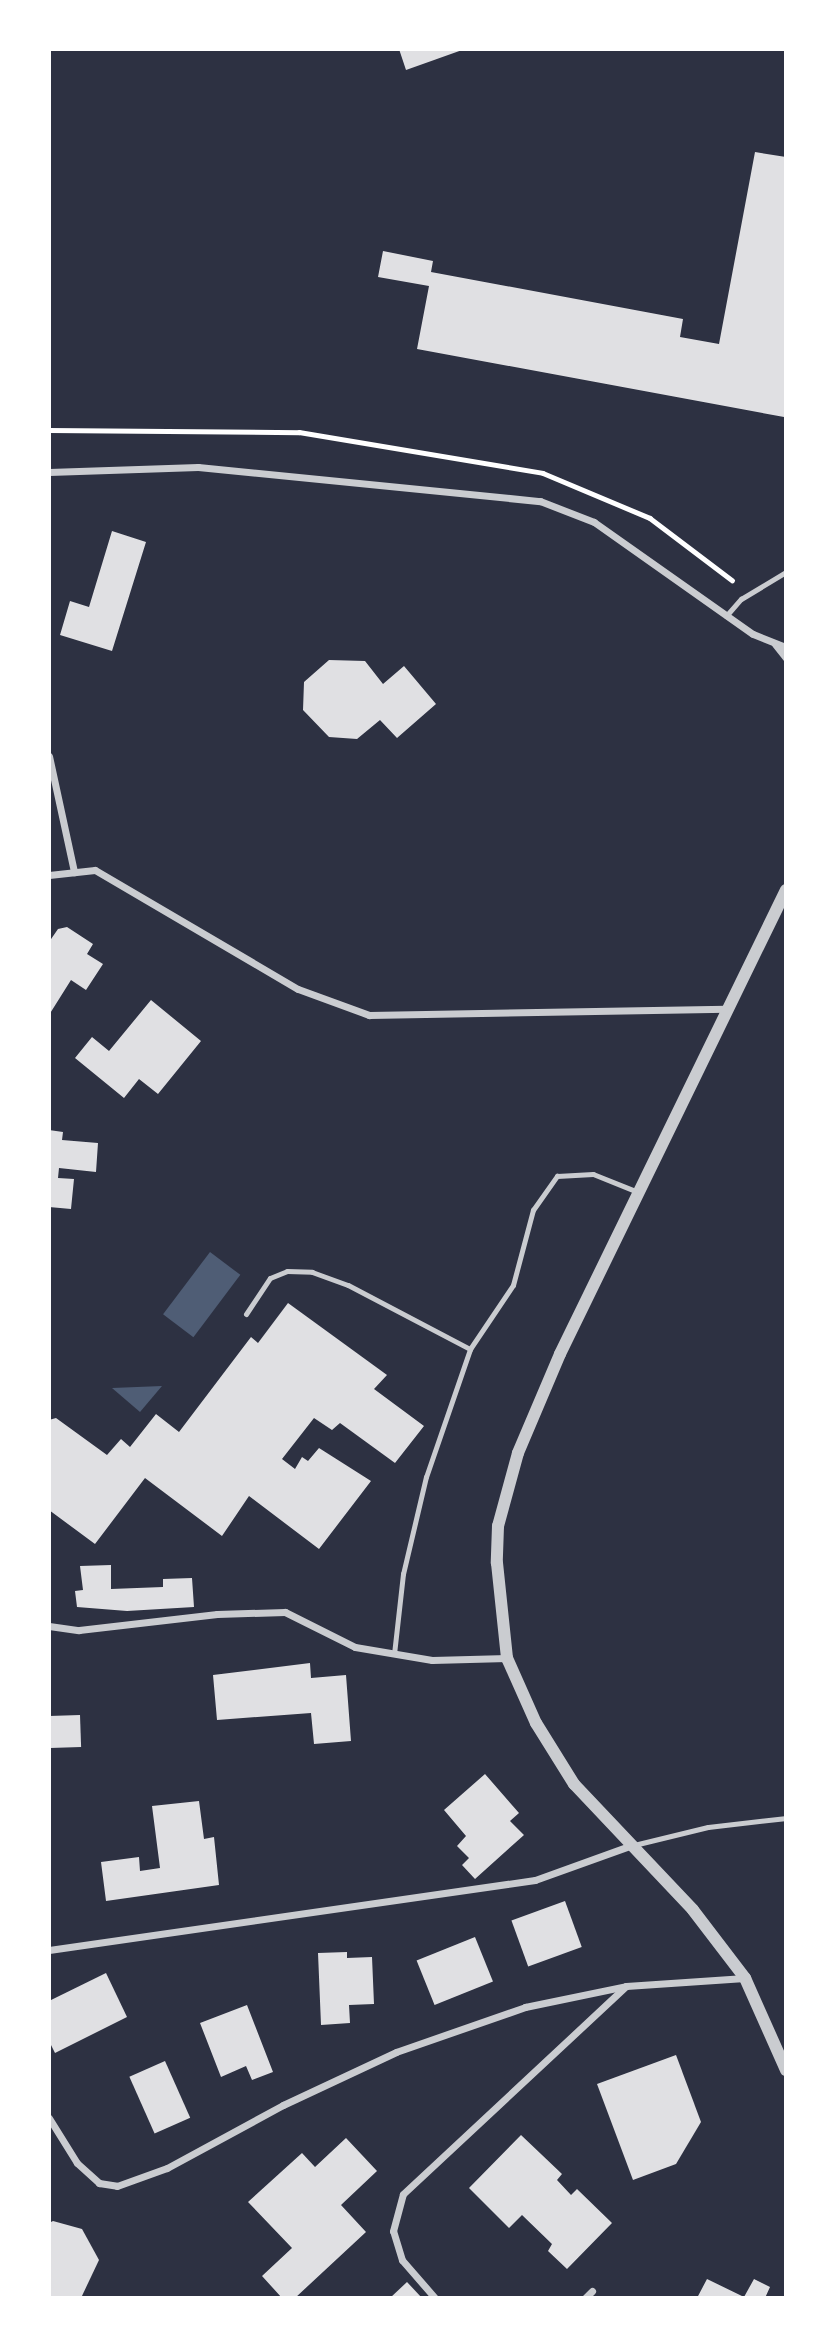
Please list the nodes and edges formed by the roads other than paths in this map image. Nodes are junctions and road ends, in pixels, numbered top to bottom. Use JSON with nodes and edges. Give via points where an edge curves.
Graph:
{"nodes":[{"id":1,"x":49,"y":471,"type":"edge"},
{"id":2,"x":786,"y":572,"type":"edge"},
{"id":3,"x":726,"y":616,"type":"junction"},
{"id":4,"x":775,"y":643,"type":"junction"},
{"id":5,"x":786,"y":647,"type":"edge"},
{"id":6,"x":786,"y":658,"type":"edge"},
{"id":7,"x":49,"y":755,"type":"edge"},
{"id":8,"x":74,"y":872,"type":"junction"},
{"id":9,"x":49,"y":874,"type":"edge"},
{"id":10,"x":786,"y":890,"type":"edge"},
{"id":11,"x":726,"y":1009,"type":"junction"},
{"id":12,"x":638,"y":1192,"type":"junction"},
{"id":13,"x":246,"y":1314,"type":"dead end"},
{"id":14,"x":470,"y":1349,"type":"junction"},
{"id":15,"x":49,"y":1626,"type":"edge"},
{"id":16,"x":394,"y":1654,"type":"junction"},
{"id":17,"x":507,"y":1658,"type":"junction"},
{"id":18,"x":786,"y":1818,"type":"edge"},
{"id":19,"x":632,"y":1845,"type":"junction"},
{"id":20,"x":49,"y":1950,"type":"edge"},
{"id":21,"x":745,"y":1978,"type":"junction"},
{"id":22,"x":626,"y":1986,"type":"junction"},
{"id":23,"x":786,"y":2070,"type":"edge"},
{"id":24,"x":49,"y":2118,"type":"edge"},
{"id":25,"x":592,"y":2291,"type":"dead end"},
{"id":26,"x":435,"y":2298,"type":"edge"},
{"id":27,"x":585,"y":2298,"type":"edge"}],
"edges":[{"from":1,"to":3,"type":"street","via":[[198,467],[540,501],[594,522]]},
{"from":2,"to":3,"type":"lane","via":[[741,599]]},
{"from":3,"to":4,"type":"street"},
{"from":4,"to":5,"type":"street"},
{"from":4,"to":6,"type":"street"},
{"from":7,"to":8,"type":"street"},
{"from":8,"to":9,"type":"street"},
{"from":8,"to":11,"type":"street","via":[[95,870],[299,989],[369,1015]]},
{"from":10,"to":11,"type":"street"},
{"from":11,"to":12,"type":"street"},
{"from":12,"to":14,"type":"lane","via":[[593,1174],[557,1176],[533,1210],[513,1285]]},
{"from":12,"to":17,"type":"street","via":[[560,1354],[515,1465],[498,1526],[498,1594]]},
{"from":13,"to":14,"type":"lane","via":[[270,1279],[288,1271],[312,1272],[348,1285]]},
{"from":14,"to":16,"type":"lane","via":[[426,1477],[403,1574]]},
{"from":15,"to":16,"type":"street","via":[[79,1630],[217,1614],[285,1612],[355,1647]]},
{"from":16,"to":17,"type":"street","via":[[432,1661]]},
{"from":17,"to":19,"type":"street","via":[[536,1723],[574,1784]]},
{"from":18,"to":19,"type":"lane","via":[[708,1827]]},
{"from":19,"to":20,"type":"street","via":[[535,1880]]},
{"from":19,"to":21,"type":"street","via":[[693,1910]]},
{"from":21,"to":22,"type":"street"},
{"from":21,"to":23,"type":"street"},
{"from":22,"to":24,"type":"street","via":[[525,2007],[396,2052],[283,2105],[167,2168],[117,2186],[99,2183],[77,2163]]},
{"from":22,"to":26,"type":"street","via":[[403,2194],[393,2231],[402,2260]]},
{"from":25,"to":27,"type":"street"}]}
